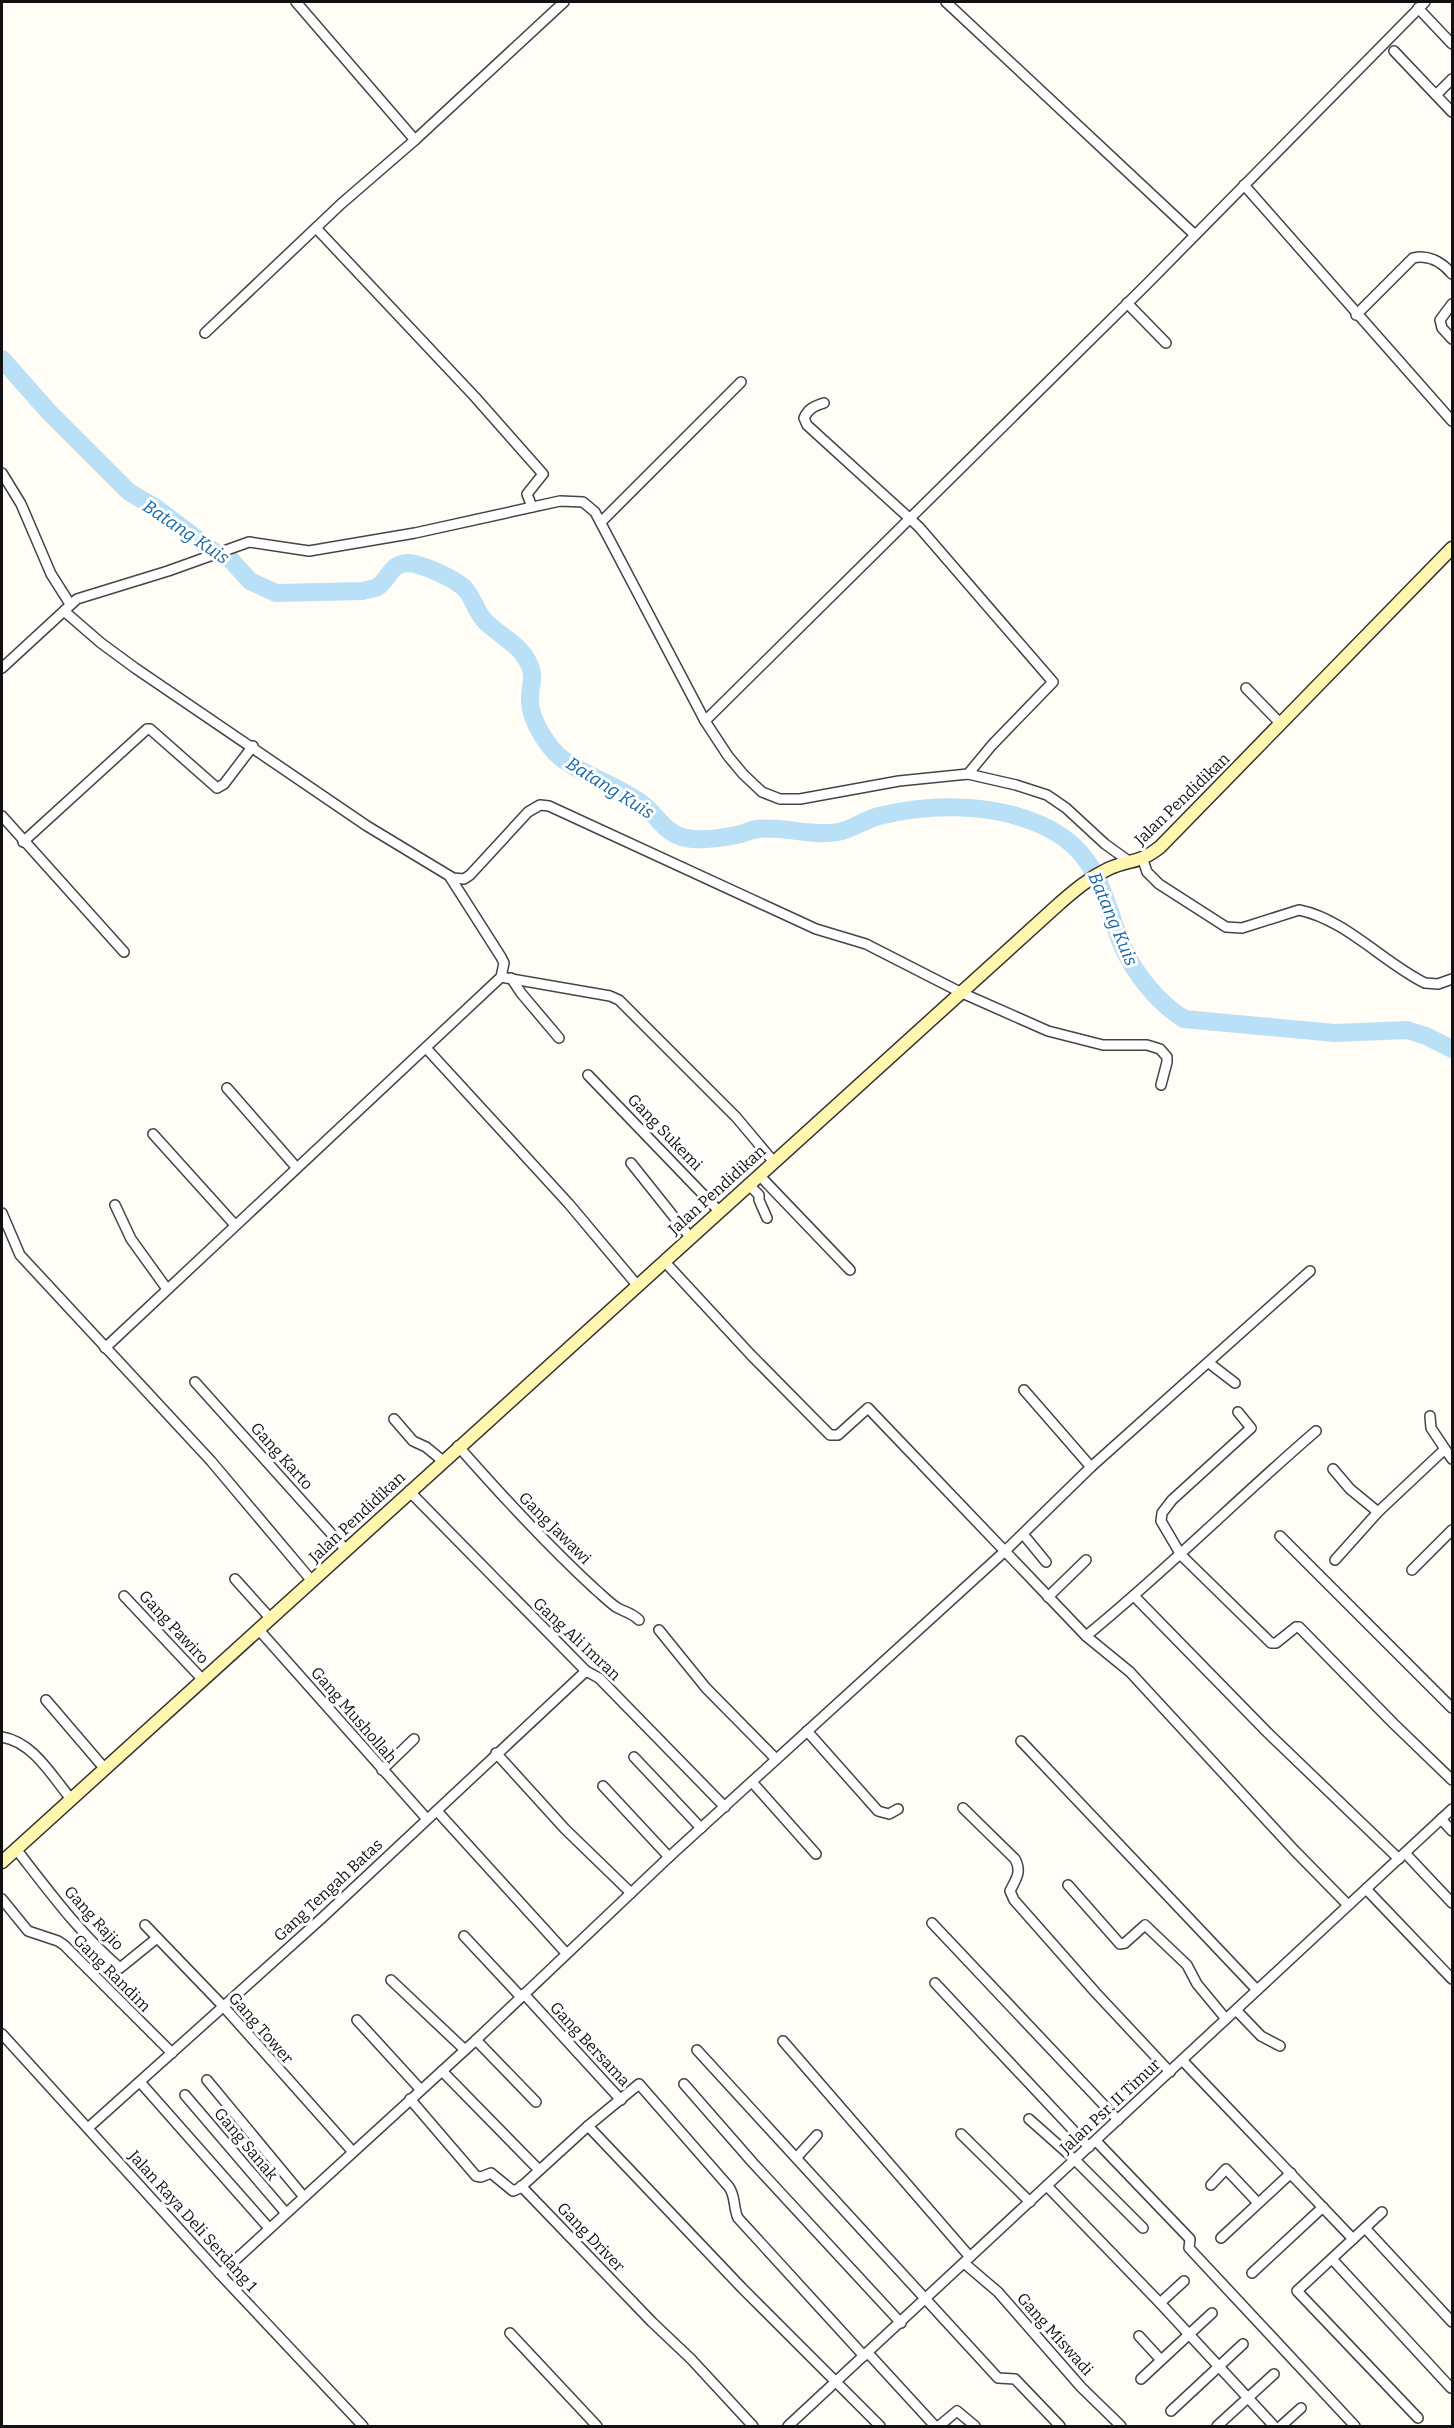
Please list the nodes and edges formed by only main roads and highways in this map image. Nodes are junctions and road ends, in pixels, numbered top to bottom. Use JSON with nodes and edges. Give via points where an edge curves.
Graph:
{"nodes":[{"id":1,"x":1452,"y":548,"type":"edge"},
{"id":2,"x":2,"y":1862,"type":"edge"}],
"edges":[{"from":1,"to":2,"type":"main road","name":"Jalan Pendidikan","via":[[1168,839],[1137,861],[1085,881],[773,1161],[762,1178],[748,1184]]}]}
